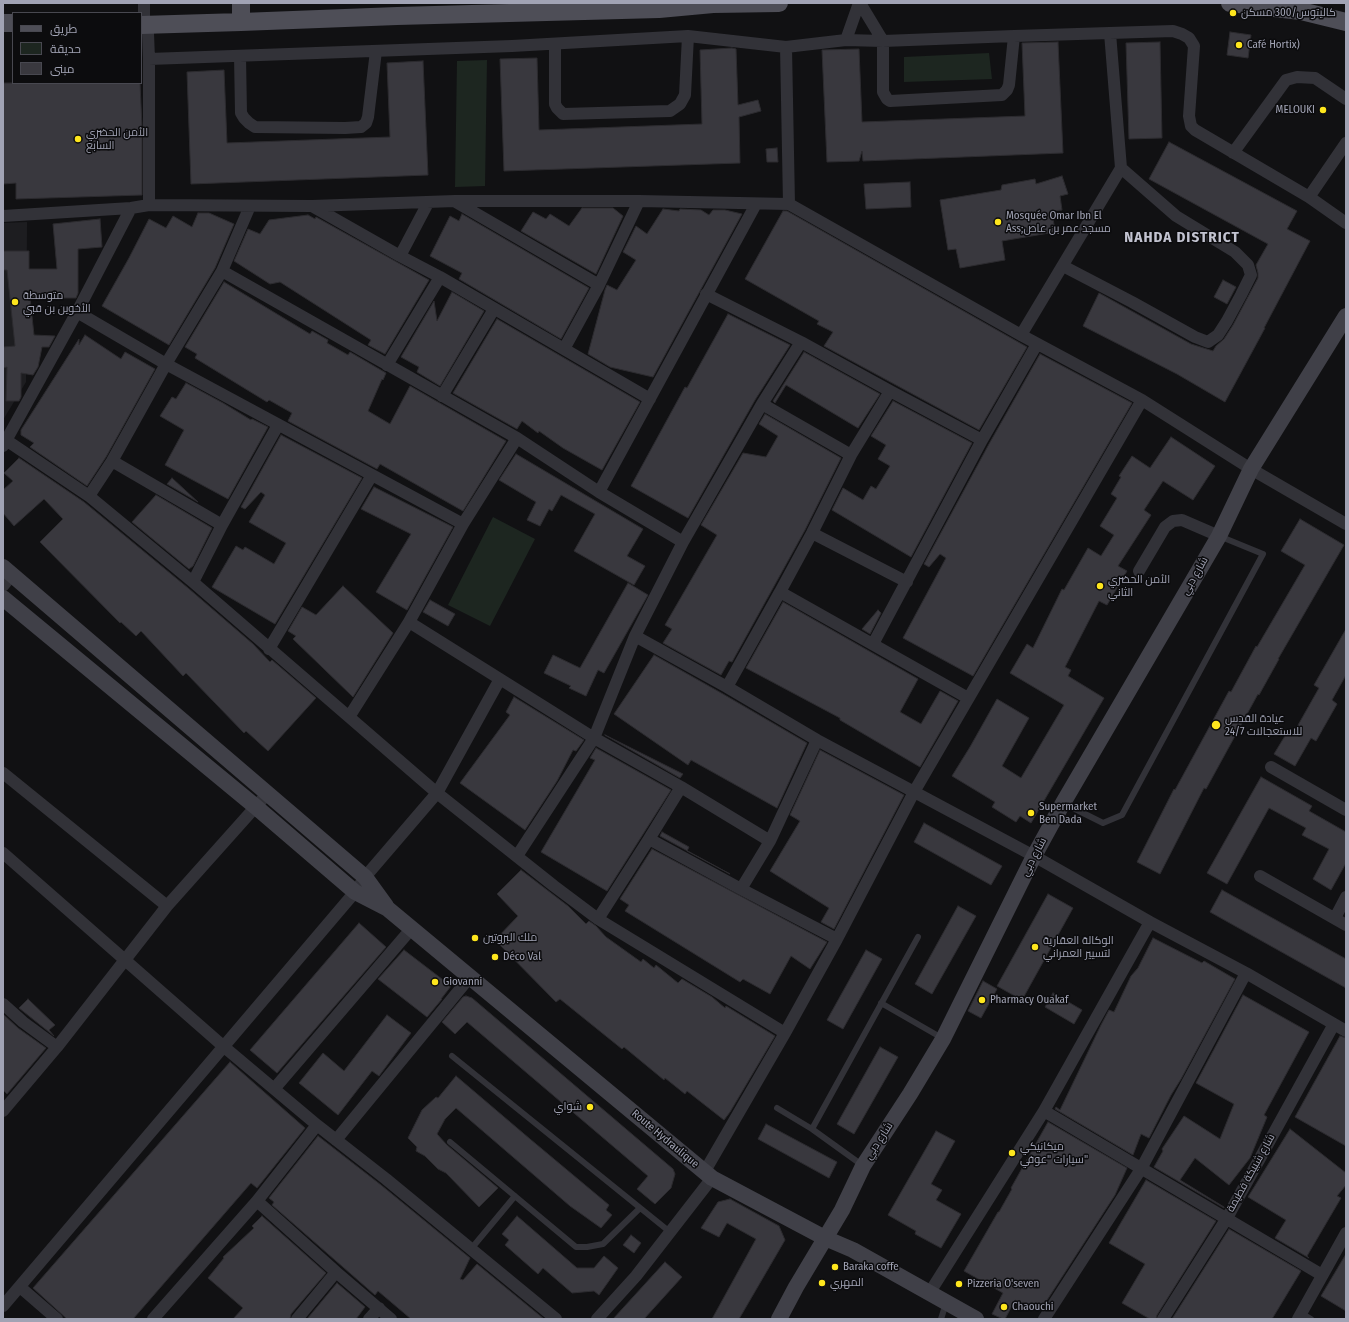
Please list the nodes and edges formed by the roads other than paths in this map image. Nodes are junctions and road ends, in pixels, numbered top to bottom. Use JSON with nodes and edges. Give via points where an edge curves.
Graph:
{"nodes":[{"id":1,"x":144,"y":3,"type":"edge"},
{"id":2,"x":241,"y":3,"type":"edge"},
{"id":3,"x":779,"y":3,"type":"edge"},
{"id":4,"x":860,"y":3,"type":"edge"},
{"id":5,"x":1230,"y":3,"type":"edge"},
{"id":6,"x":242,"y":22,"type":"junction"},
{"id":7,"x":1346,"y":22,"type":"edge"},
{"id":8,"x":143,"y":25,"type":"edge"},
{"id":9,"x":1110,"y":33,"type":"junction"},
{"id":10,"x":688,"y":36,"type":"junction"},
{"id":11,"x":1014,"y":36,"type":"junction"},
{"id":12,"x":846,"y":40,"type":"junction"},
{"id":13,"x":883,"y":41,"type":"junction"},
{"id":14,"x":555,"y":44,"type":"junction"},
{"id":15,"x":786,"y":47,"type":"junction"},
{"id":16,"x":376,"y":51,"type":"junction"},
{"id":17,"x":240,"y":56,"type":"junction"},
{"id":18,"x":149,"y":59,"type":"junction"},
{"id":19,"x":1346,"y":99,"type":"edge"},
{"id":20,"x":1346,"y":143,"type":"edge"},
{"id":21,"x":1233,"y":153,"type":"junction"},
{"id":22,"x":1121,"y":168,"type":"junction"},
{"id":23,"x":1308,"y":197,"type":"junction"},
{"id":24,"x":639,"y":200,"type":"junction"},
{"id":25,"x":455,"y":201,"type":"junction"},
{"id":26,"x":428,"y":203,"type":"junction"},
{"id":27,"x":756,"y":204,"type":"junction"},
{"id":28,"x":790,"y":204,"type":"junction"},
{"id":29,"x":149,"y":205,"type":"junction"},
{"id":30,"x":250,"y":206,"type":"junction"},
{"id":31,"x":312,"y":206,"type":"junction"},
{"id":32,"x":131,"y":208,"type":"junction"},
{"id":33,"x":3,"y":216,"type":"edge"},
{"id":34,"x":1346,"y":223,"type":"edge"},
{"id":35,"x":400,"y":256,"type":"junction"},
{"id":36,"x":1063,"y":266,"type":"junction"},
{"id":37,"x":222,"y":271,"type":"junction"},
{"id":38,"x":440,"y":277,"type":"junction"},
{"id":39,"x":599,"y":285,"type":"junction"},
{"id":40,"x":706,"y":294,"type":"junction"},
{"id":41,"x":494,"y":309,"type":"junction"},
{"id":42,"x":77,"y":312,"type":"junction"},
{"id":43,"x":1346,"y":316,"type":"edge"},
{"id":44,"x":1021,"y":335,"type":"junction"},
{"id":45,"x":801,"y":342,"type":"junction"},
{"id":46,"x":1037,"y":344,"type":"junction"},
{"id":47,"x":564,"y":349,"type":"junction"},
{"id":48,"x":166,"y":364,"type":"junction"},
{"id":49,"x":387,"y":365,"type":"junction"},
{"id":50,"x":890,"y":391,"type":"junction"},
{"id":51,"x":442,"y":396,"type":"junction"},
{"id":52,"x":650,"y":399,"type":"junction"},
{"id":53,"x":1142,"y":400,"type":"junction"},
{"id":54,"x":762,"y":404,"type":"junction"},
{"id":55,"x":278,"y":425,"type":"junction"},
{"id":56,"x":517,"y":438,"type":"junction"},
{"id":57,"x":982,"y":440,"type":"junction"},
{"id":58,"x":5,"y":443,"type":"edge"},
{"id":59,"x":851,"y":455,"type":"junction"},
{"id":60,"x":112,"y":461,"type":"junction"},
{"id":61,"x":1251,"y":469,"type":"junction"},
{"id":62,"x":372,"y":475,"type":"junction"},
{"id":63,"x":599,"y":492,"type":"junction"},
{"id":64,"x":88,"y":496,"type":"junction"},
{"id":65,"x":463,"y":524,"type":"junction"},
{"id":66,"x":1346,"y":524,"type":"edge"},
{"id":67,"x":222,"y":525,"type":"junction"},
{"id":68,"x":812,"y":533,"type":"junction"},
{"id":69,"x":1219,"y":536,"type":"junction"},
{"id":70,"x":683,"y":542,"type":"junction"},
{"id":71,"x":1139,"y":571,"type":"dead end"},
{"id":72,"x":6,"y":576,"type":"edge"},
{"id":73,"x":193,"y":582,"type":"junction"},
{"id":74,"x":907,"y":582,"type":"junction"},
{"id":75,"x":780,"y":592,"type":"junction"},
{"id":76,"x":3,"y":598,"type":"edge"},
{"id":77,"x":409,"y":622,"type":"junction"},
{"id":78,"x":635,"y":636,"type":"junction"},
{"id":79,"x":873,"y":644,"type":"junction"},
{"id":80,"x":270,"y":649,"type":"junction"},
{"id":81,"x":500,"y":679,"type":"junction"},
{"id":82,"x":727,"y":687,"type":"junction"},
{"id":83,"x":968,"y":698,"type":"junction"},
{"id":84,"x":349,"y":717,"type":"junction"},
{"id":85,"x":594,"y":738,"type":"junction"},
{"id":86,"x":817,"y":740,"type":"junction"},
{"id":87,"x":1271,"y":767,"type":"dead end"},
{"id":88,"x":3,"y":773,"type":"edge"},
{"id":89,"x":681,"y":787,"type":"junction"},
{"id":90,"x":914,"y":792,"type":"junction"},
{"id":91,"x":437,"y":793,"type":"junction"},
{"id":92,"x":267,"y":794,"type":"junction"},
{"id":93,"x":1063,"y":803,"type":"junction"},
{"id":94,"x":256,"y":807,"type":"junction"},
{"id":95,"x":1346,"y":810,"type":"edge"},
{"id":96,"x":649,"y":839,"type":"junction"},
{"id":97,"x":770,"y":841,"type":"junction"},
{"id":98,"x":3,"y":853,"type":"edge"},
{"id":99,"x":517,"y":856,"type":"junction"},
{"id":100,"x":1034,"y":856,"type":"junction"},
{"id":101,"x":1260,"y":876,"type":"dead end"},
{"id":102,"x":365,"y":878,"type":"junction"},
{"id":103,"x":741,"y":889,"type":"junction"},
{"id":104,"x":355,"y":892,"type":"junction"},
{"id":105,"x":1346,"y":897,"type":"edge"},
{"id":106,"x":167,"y":906,"type":"junction"},
{"id":107,"x":388,"y":908,"type":"junction"},
{"id":108,"x":1335,"y":918,"type":"junction"},
{"id":109,"x":598,"y":919,"type":"junction"},
{"id":110,"x":1150,"y":922,"type":"junction"},
{"id":111,"x":1346,"y":925,"type":"edge"},
{"id":112,"x":412,"y":928,"type":"junction"},
{"id":113,"x":918,"y":937,"type":"dead end"},
{"id":114,"x":837,"y":939,"type":"junction"},
{"id":115,"x":125,"y":959,"type":"junction"},
{"id":116,"x":1246,"y":973,"type":"junction"},
{"id":117,"x":470,"y":977,"type":"junction"},
{"id":118,"x":881,"y":1003,"type":"junction"},
{"id":119,"x":3,"y":1004,"type":"edge"},
{"id":120,"x":1334,"y":1024,"type":"junction"},
{"id":121,"x":1346,"y":1031,"type":"edge"},
{"id":122,"x":785,"y":1033,"type":"junction"},
{"id":123,"x":943,"y":1038,"type":"junction"},
{"id":124,"x":223,"y":1046,"type":"junction"},
{"id":125,"x":57,"y":1047,"type":"junction"},
{"id":126,"x":452,"y":1056,"type":"dead end"},
{"id":127,"x":274,"y":1089,"type":"junction"},
{"id":128,"x":777,"y":1108,"type":"dead end"},
{"id":129,"x":3,"y":1111,"type":"edge"},
{"id":130,"x":1044,"y":1111,"type":"junction"},
{"id":131,"x":317,"y":1125,"type":"junction"},
{"id":132,"x":812,"y":1129,"type":"junction"},
{"id":133,"x":336,"y":1140,"type":"junction"},
{"id":134,"x":450,"y":1142,"type":"dead end"},
{"id":135,"x":863,"y":1166,"type":"junction"},
{"id":136,"x":1141,"y":1169,"type":"junction"},
{"id":137,"x":708,"y":1174,"type":"junction"},
{"id":138,"x":515,"y":1196,"type":"junction"},
{"id":139,"x":257,"y":1201,"type":"junction"},
{"id":140,"x":640,"y":1208,"type":"junction"},
{"id":141,"x":1227,"y":1218,"type":"junction"},
{"id":142,"x":670,"y":1232,"type":"junction"},
{"id":143,"x":1346,"y":1233,"type":"edge"},
{"id":144,"x":825,"y":1238,"type":"junction"},
{"id":145,"x":471,"y":1249,"type":"junction"},
{"id":146,"x":336,"y":1272,"type":"junction"},
{"id":147,"x":1322,"y":1275,"type":"junction"},
{"id":148,"x":20,"y":1287,"type":"junction"},
{"id":149,"x":930,"y":1292,"type":"junction"},
{"id":150,"x":946,"y":1302,"type":"junction"},
{"id":151,"x":3,"y":1306,"type":"edge"},
{"id":152,"x":378,"y":1308,"type":"junction"},
{"id":153,"x":1303,"y":1317,"type":"edge"},
{"id":154,"x":57,"y":1319,"type":"edge"},
{"id":155,"x":153,"y":1319,"type":"edge"},
{"id":156,"x":297,"y":1319,"type":"edge"},
{"id":157,"x":369,"y":1319,"type":"edge"},
{"id":158,"x":391,"y":1319,"type":"edge"},
{"id":159,"x":556,"y":1319,"type":"edge"},
{"id":160,"x":598,"y":1319,"type":"edge"},
{"id":161,"x":778,"y":1319,"type":"edge"},
{"id":162,"x":941,"y":1319,"type":"edge"},
{"id":163,"x":976,"y":1319,"type":"edge"},
{"id":164,"x":1044,"y":1319,"type":"edge"},
{"id":165,"x":1163,"y":1319,"type":"edge"}],
"edges":[{"from":1,"to":8,"type":"street"},
{"from":2,"to":6,"type":"main road"},
{"from":3,"to":6,"type":"main road"},
{"from":4,"to":12,"type":"street"},
{"from":4,"to":13,"type":"street"},
{"from":5,"to":7,"type":"main road","via":[[1301,11]]},
{"from":6,"to":8,"type":"main road"},
{"from":8,"to":18,"type":"street","via":[[148,33]]},
{"from":9,"to":11,"type":"street"},
{"from":9,"to":21,"type":"street","via":[[1173,31],[1189,38],[1194,46],[1189,116],[1191,126]]},
{"from":9,"to":22,"type":"street"},
{"from":10,"to":14,"type":"street"},
{"from":10,"to":14,"type":"street","via":[[685,95],[680,104],[670,111],[563,114],[555,104]]},
{"from":10,"to":15,"type":"street"},
{"from":11,"to":13,"type":"street"},
{"from":11,"to":13,"type":"street","via":[[1009,85],[1002,95],[890,101],[883,92]]},
{"from":12,"to":13,"type":"street"},
{"from":12,"to":15,"type":"street"},
{"from":14,"to":16,"type":"street"},
{"from":15,"to":28,"type":"street"},
{"from":16,"to":17,"type":"street"},
{"from":16,"to":17,"type":"street","via":[[366,123],[360,127],[345,128],[255,127],[249,123],[241,113]]},
{"from":17,"to":18,"type":"street"},
{"from":18,"to":29,"type":"street"},
{"from":19,"to":21,"type":"street","via":[[1315,78],[1297,77],[1286,80]]},
{"from":20,"to":23,"type":"street"},
{"from":21,"to":23,"type":"street"},
{"from":22,"to":36,"type":"street"},
{"from":22,"to":36,"type":"street","via":[[1176,216],[1235,252],[1248,265],[1251,275],[1227,321],[1218,335],[1208,342]]},
{"from":23,"to":34,"type":"street"},
{"from":24,"to":25,"type":"street"},
{"from":24,"to":27,"type":"street"},
{"from":24,"to":39,"type":"street"},
{"from":25,"to":26,"type":"street"},
{"from":25,"to":39,"type":"street"},
{"from":26,"to":31,"type":"street"},
{"from":26,"to":35,"type":"street"},
{"from":27,"to":28,"type":"street"},
{"from":27,"to":40,"type":"street"},
{"from":28,"to":44,"type":"street"},
{"from":29,"to":30,"type":"street"},
{"from":29,"to":32,"type":"street"},
{"from":30,"to":31,"type":"street"},
{"from":30,"to":37,"type":"street"},
{"from":31,"to":35,"type":"street"},
{"from":32,"to":33,"type":"street"},
{"from":32,"to":42,"type":"street"},
{"from":35,"to":38,"type":"street"},
{"from":36,"to":44,"type":"street"},
{"from":37,"to":48,"type":"street"},
{"from":37,"to":49,"type":"street"},
{"from":38,"to":41,"type":"street"},
{"from":38,"to":49,"type":"street"},
{"from":39,"to":47,"type":"street"},
{"from":40,"to":45,"type":"street"},
{"from":40,"to":52,"type":"street"},
{"from":41,"to":47,"type":"street"},
{"from":41,"to":51,"type":"street"},
{"from":42,"to":48,"type":"street"},
{"from":42,"to":58,"type":"street"},
{"from":43,"to":61,"type":"main road","name":"شارع دبي"},
{"from":44,"to":46,"type":"street"},
{"from":45,"to":50,"type":"street"},
{"from":45,"to":54,"type":"street"},
{"from":46,"to":53,"type":"street"},
{"from":46,"to":57,"type":"street"},
{"from":47,"to":52,"type":"street"},
{"from":48,"to":55,"type":"street"},
{"from":48,"to":60,"type":"street"},
{"from":49,"to":51,"type":"street"},
{"from":50,"to":57,"type":"street"},
{"from":50,"to":59,"type":"street"},
{"from":51,"to":56,"type":"street"},
{"from":52,"to":63,"type":"street"},
{"from":53,"to":61,"type":"street"},
{"from":53,"to":83,"type":"street"},
{"from":54,"to":59,"type":"street"},
{"from":54,"to":70,"type":"street"},
{"from":55,"to":62,"type":"street"},
{"from":55,"to":67,"type":"street"},
{"from":56,"to":63,"type":"street"},
{"from":56,"to":65,"type":"street"},
{"from":57,"to":74,"type":"street"},
{"from":58,"to":64,"type":"street"},
{"from":59,"to":68,"type":"street"},
{"from":60,"to":64,"type":"street"},
{"from":60,"to":67,"type":"street"},
{"from":61,"to":66,"type":"street"},
{"from":61,"to":69,"type":"main road","name":"شارع دبي"},
{"from":62,"to":65,"type":"street"},
{"from":62,"to":80,"type":"street"},
{"from":63,"to":70,"type":"street"},
{"from":64,"to":73,"type":"street"},
{"from":65,"to":77,"type":"street"},
{"from":67,"to":73,"type":"street"},
{"from":68,"to":74,"type":"street"},
{"from":68,"to":75,"type":"street"},
{"from":69,"to":71,"type":"street","via":[[1182,520],[1173,521],[1165,527]]},
{"from":69,"to":93,"type":"main road","name":"شارع دبي"},
{"from":69,"to":93,"type":"lane","via":[[1263,554],[1122,815],[1103,823]]},
{"from":70,"to":78,"type":"street"},
{"from":72,"to":92,"type":"main road"},
{"from":73,"to":80,"type":"street"},
{"from":74,"to":79,"type":"street"},
{"from":75,"to":79,"type":"street"},
{"from":75,"to":82,"type":"street"},
{"from":76,"to":94,"type":"main road"},
{"from":77,"to":81,"type":"street"},
{"from":77,"to":84,"type":"street"},
{"from":78,"to":82,"type":"street"},
{"from":78,"to":85,"type":"street"},
{"from":79,"to":83,"type":"street"},
{"from":80,"to":84,"type":"street"},
{"from":81,"to":85,"type":"street"},
{"from":81,"to":91,"type":"street"},
{"from":82,"to":86,"type":"street"},
{"from":83,"to":90,"type":"street"},
{"from":84,"to":91,"type":"street"},
{"from":85,"to":89,"type":"street"},
{"from":85,"to":99,"type":"street"},
{"from":86,"to":90,"type":"street"},
{"from":86,"to":97,"type":"street"},
{"from":87,"to":95,"type":"street"},
{"from":88,"to":106,"type":"street"},
{"from":89,"to":96,"type":"street"},
{"from":89,"to":97,"type":"street"},
{"from":90,"to":100,"type":"street"},
{"from":90,"to":114,"type":"street"},
{"from":91,"to":99,"type":"street"},
{"from":91,"to":102,"type":"street"},
{"from":92,"to":94,"type":"street"},
{"from":92,"to":102,"type":"main road"},
{"from":93,"to":100,"type":"main road","name":"شارع دبي"},
{"from":94,"to":104,"type":"main road"},
{"from":94,"to":106,"type":"street"},
{"from":96,"to":103,"type":"street"},
{"from":96,"to":109,"type":"street"},
{"from":97,"to":103,"type":"street"},
{"from":98,"to":115,"type":"street"},
{"from":99,"to":109,"type":"street"},
{"from":100,"to":110,"type":"street"},
{"from":100,"to":123,"type":"main road","name":"شارع دبي"},
{"from":101,"to":108,"type":"street"},
{"from":102,"to":104,"type":"street"},
{"from":102,"to":107,"type":"main road"},
{"from":103,"to":114,"type":"street"},
{"from":104,"to":107,"type":"main road"},
{"from":104,"to":124,"type":"street"},
{"from":105,"to":108,"type":"street"},
{"from":106,"to":115,"type":"street"},
{"from":107,"to":112,"type":"main road","name":"Route Hydraulique"},
{"from":108,"to":111,"type":"street"},
{"from":109,"to":122,"type":"street"},
{"from":110,"to":116,"type":"street"},
{"from":110,"to":130,"type":"street"},
{"from":112,"to":117,"type":"main road","name":"Route Hydraulique"},
{"from":112,"to":127,"type":"street"},
{"from":113,"to":118,"type":"lane"},
{"from":114,"to":122,"type":"street"},
{"from":115,"to":124,"type":"street"},
{"from":115,"to":125,"type":"street"},
{"from":116,"to":120,"type":"street"},
{"from":116,"to":136,"type":"street"},
{"from":117,"to":133,"type":"street"},
{"from":117,"to":137,"type":"main road","name":"Route Hydraulique"},
{"from":118,"to":123,"type":"lane"},
{"from":118,"to":132,"type":"lane"},
{"from":119,"to":125,"type":"street"},
{"from":120,"to":121,"type":"street"},
{"from":120,"to":141,"type":"street","name":"شارع شبيكة فطيمة"},
{"from":122,"to":137,"type":"street"},
{"from":123,"to":135,"type":"main road","name":"شارع دبي"},
{"from":124,"to":127,"type":"street"},
{"from":124,"to":148,"type":"street"},
{"from":125,"to":129,"type":"street"},
{"from":126,"to":140,"type":"lane"},
{"from":127,"to":131,"type":"street"},
{"from":128,"to":132,"type":"lane"},
{"from":130,"to":136,"type":"street"},
{"from":130,"to":149,"type":"street"},
{"from":131,"to":133,"type":"street"},
{"from":131,"to":139,"type":"street"},
{"from":132,"to":135,"type":"lane"},
{"from":133,"to":145,"type":"street"},
{"from":134,"to":138,"type":"lane"},
{"from":135,"to":144,"type":"main road","name":"شارع دبي"},
{"from":136,"to":141,"type":"street"},
{"from":136,"to":164,"type":"street"},
{"from":137,"to":142,"type":"street"},
{"from":137,"to":144,"type":"main road","name":"Route Hydraulique"},
{"from":138,"to":140,"type":"lane","via":[[576,1247],[603,1244]]},
{"from":138,"to":145,"type":"lane"},
{"from":139,"to":146,"type":"street"},
{"from":139,"to":155,"type":"street"},
{"from":140,"to":142,"type":"lane"},
{"from":141,"to":147,"type":"street"},
{"from":141,"to":165,"type":"street","name":"شارع شبيكة فطيمة"},
{"from":142,"to":160,"type":"street"},
{"from":143,"to":147,"type":"street"},
{"from":144,"to":149,"type":"main road","name":"Route Hydraulique","via":[[853,1250]]},
{"from":144,"to":161,"type":"main road","name":"شارع دبي"},
{"from":145,"to":159,"type":"street"},
{"from":146,"to":152,"type":"street"},
{"from":146,"to":156,"type":"street"},
{"from":147,"to":153,"type":"street"},
{"from":148,"to":151,"type":"street"},
{"from":148,"to":154,"type":"street"},
{"from":149,"to":150,"type":"main road","name":"Route Hydraulique"},
{"from":150,"to":162,"type":"lane"},
{"from":150,"to":163,"type":"main road","name":"Route Hydraulique"},
{"from":152,"to":157,"type":"street"},
{"from":152,"to":158,"type":"street"}]}
